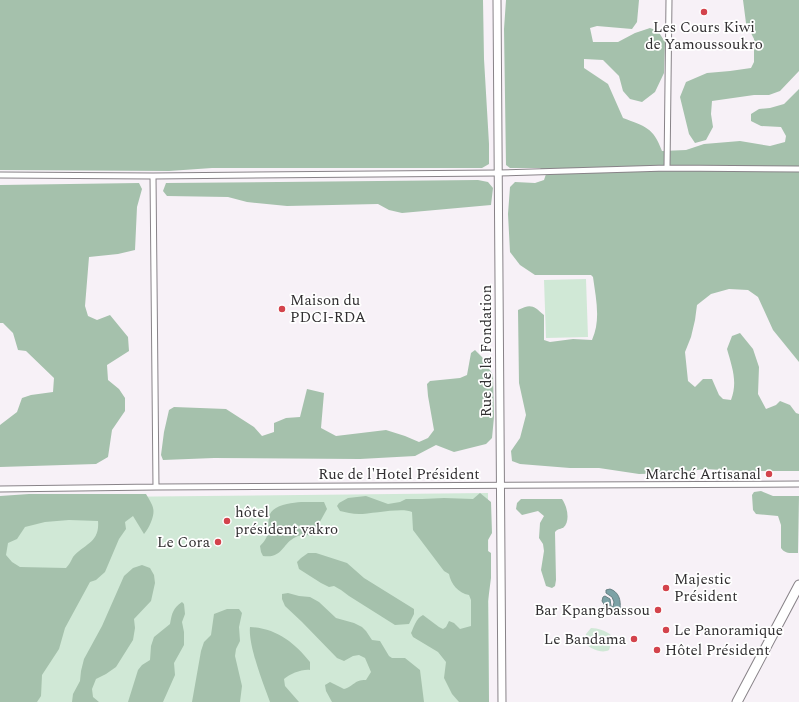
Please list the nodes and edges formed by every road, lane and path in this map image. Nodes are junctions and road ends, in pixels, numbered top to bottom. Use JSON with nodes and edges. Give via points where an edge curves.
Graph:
{"nodes":[{"id":1,"x":497,"y":0,"type":"edge"},
{"id":2,"x":669,"y":0,"type":"edge"},
{"id":3,"x":668,"y":168,"type":"junction"},
{"id":4,"x":799,"y":169,"type":"edge"},
{"id":5,"x":498,"y":173,"type":"junction"},
{"id":6,"x":0,"y":175,"type":"edge"},
{"id":7,"x":153,"y":176,"type":"junction"},
{"id":8,"x":799,"y":484,"type":"edge"},
{"id":9,"x":156,"y":486,"type":"junction"},
{"id":10,"x":500,"y":486,"type":"junction"},
{"id":11,"x":0,"y":488,"type":"edge"},
{"id":12,"x":799,"y":585,"type":"edge"},
{"id":13,"x":502,"y":702,"type":"edge"},
{"id":14,"x":737,"y":702,"type":"edge"}],
"edges":[{"from":1,"to":5,"type":"street","name":"Rue de la Fondation"},
{"from":2,"to":3,"type":"street"},
{"from":3,"to":4,"type":"street"},
{"from":3,"to":5,"type":"street"},
{"from":5,"to":7,"type":"street"},
{"from":5,"to":10,"type":"street","name":"Rue de la Fondation"},
{"from":6,"to":7,"type":"street"},
{"from":7,"to":9,"type":"street"},
{"from":8,"to":10,"type":"street","name":"Rue de l'Hotel Président"},
{"from":9,"to":10,"type":"street","name":"Rue de l'Hotel Président"},
{"from":9,"to":11,"type":"street","name":"Rue de l'Hotel Président"},
{"from":10,"to":13,"type":"street","name":"Rue de la Fondation"},
{"from":12,"to":14,"type":"highway"}]}
